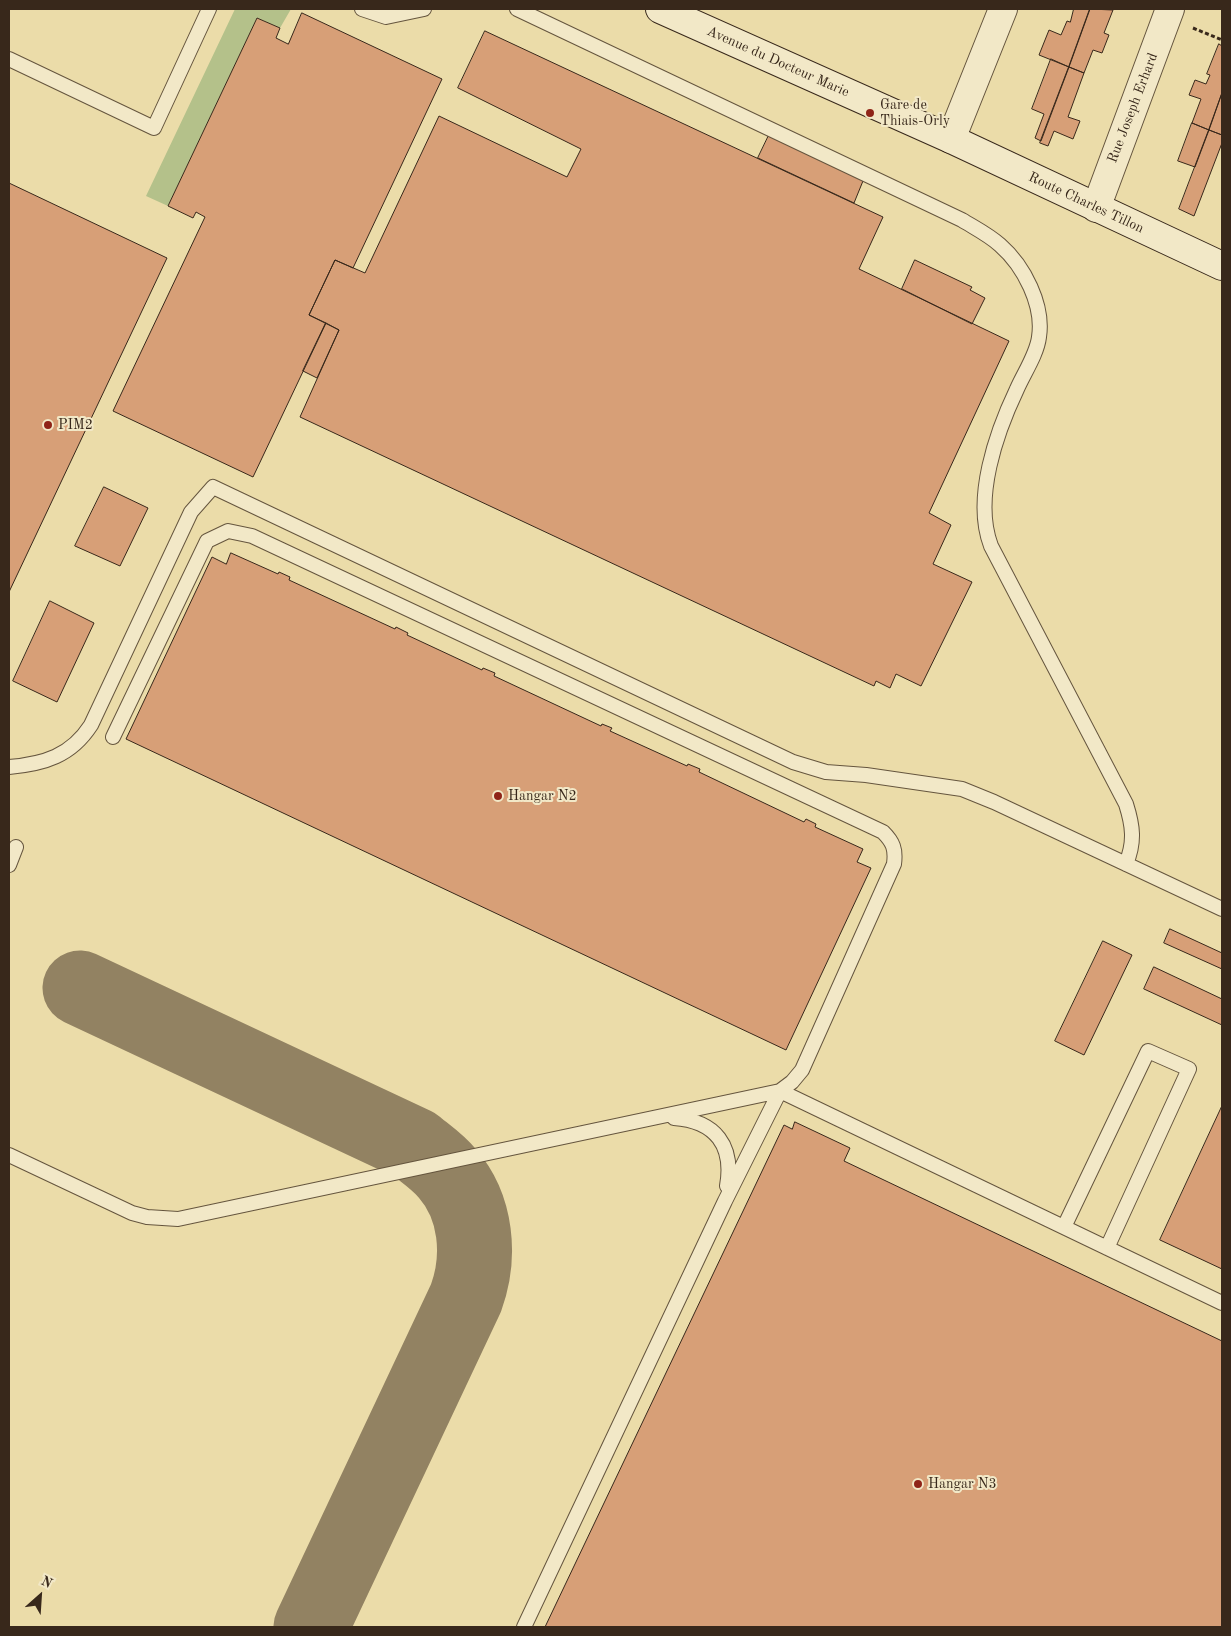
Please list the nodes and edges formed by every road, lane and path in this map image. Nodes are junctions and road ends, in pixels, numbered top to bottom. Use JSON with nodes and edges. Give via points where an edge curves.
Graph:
{"nodes":[{"id":1,"x":209,"y":9,"type":"edge"},
{"id":2,"x":362,"y":9,"type":"edge"},
{"id":3,"x":424,"y":9,"type":"edge"},
{"id":4,"x":517,"y":9,"type":"edge"},
{"id":5,"x":660,"y":9,"type":"edge"},
{"id":6,"x":1003,"y":9,"type":"edge"},
{"id":7,"x":1162,"y":12,"type":"edge"},
{"id":8,"x":9,"y":59,"type":"edge"},
{"id":9,"x":951,"y":139,"type":"junction"},
{"id":10,"x":1096,"y":208,"type":"junction"},
{"id":11,"x":1222,"y":266,"type":"edge"},
{"id":12,"x":113,"y":737,"type":"dead end"},
{"id":13,"x":9,"y":767,"type":"edge"},
{"id":14,"x":16,"y":847,"type":"dead end"},
{"id":15,"x":1126,"y":864,"type":"junction"},
{"id":16,"x":9,"y":865,"type":"edge"},
{"id":17,"x":1222,"y":909,"type":"edge"},
{"id":18,"x":780,"y":1091,"type":"junction"},
{"id":19,"x":661,"y":1118,"type":"junction"},
{"id":20,"x":9,"y":1155,"type":"edge"},
{"id":21,"x":725,"y":1201,"type":"junction"},
{"id":22,"x":1064,"y":1227,"type":"junction"},
{"id":23,"x":1107,"y":1248,"type":"junction"},
{"id":24,"x":1222,"y":1303,"type":"edge"},
{"id":25,"x":524,"y":1627,"type":"edge"}],
"edges":[{"from":1,"to":8,"type":"lane","via":[[154,128]]},
{"from":2,"to":3,"type":"lane","via":[[386,17]]},
{"from":4,"to":15,"type":"lane","via":[[962,220],[999,244],[1018,265],[1036,302],[1040,336],[1008,408],[994,454],[984,500],[984,522],[991,546],[1124,798],[1133,828],[1133,842]]},
{"from":5,"to":9,"type":"main road","name":"Avenue du Docteur Marie"},
{"from":6,"to":9,"type":"main road"},
{"from":7,"to":10,"type":"main road","name":"Rue Joseph Erhard"},
{"from":9,"to":10,"type":"main road","name":"Route Charles Tillon"},
{"from":10,"to":11,"type":"main road","name":"Route Charles Tillon"},
{"from":12,"to":18,"type":"lane","via":[[207,541],[228,531],[261,540],[883,832],[892,841],[894,864],[802,1070]]},
{"from":13,"to":15,"type":"lane","via":[[33,765],[61,754],[81,741],[191,512],[213,487],[793,762],[826,772],[962,789]]},
{"from":14,"to":16,"type":"lane"},
{"from":15,"to":17,"type":"lane"},
{"from":18,"to":19,"type":"lane"},
{"from":18,"to":21,"type":"lane"},
{"from":18,"to":22,"type":"lane"},
{"from":19,"to":20,"type":"lane","via":[[178,1219],[132,1213]]},
{"from":19,"to":21,"type":"lane","via":[[688,1119],[702,1125],[715,1133],[726,1147],[730,1169]]},
{"from":21,"to":25,"type":"lane"},
{"from":22,"to":23,"type":"lane"},
{"from":22,"to":23,"type":"lane","via":[[1148,1050],[1189,1069]]},
{"from":23,"to":24,"type":"lane"}]}
